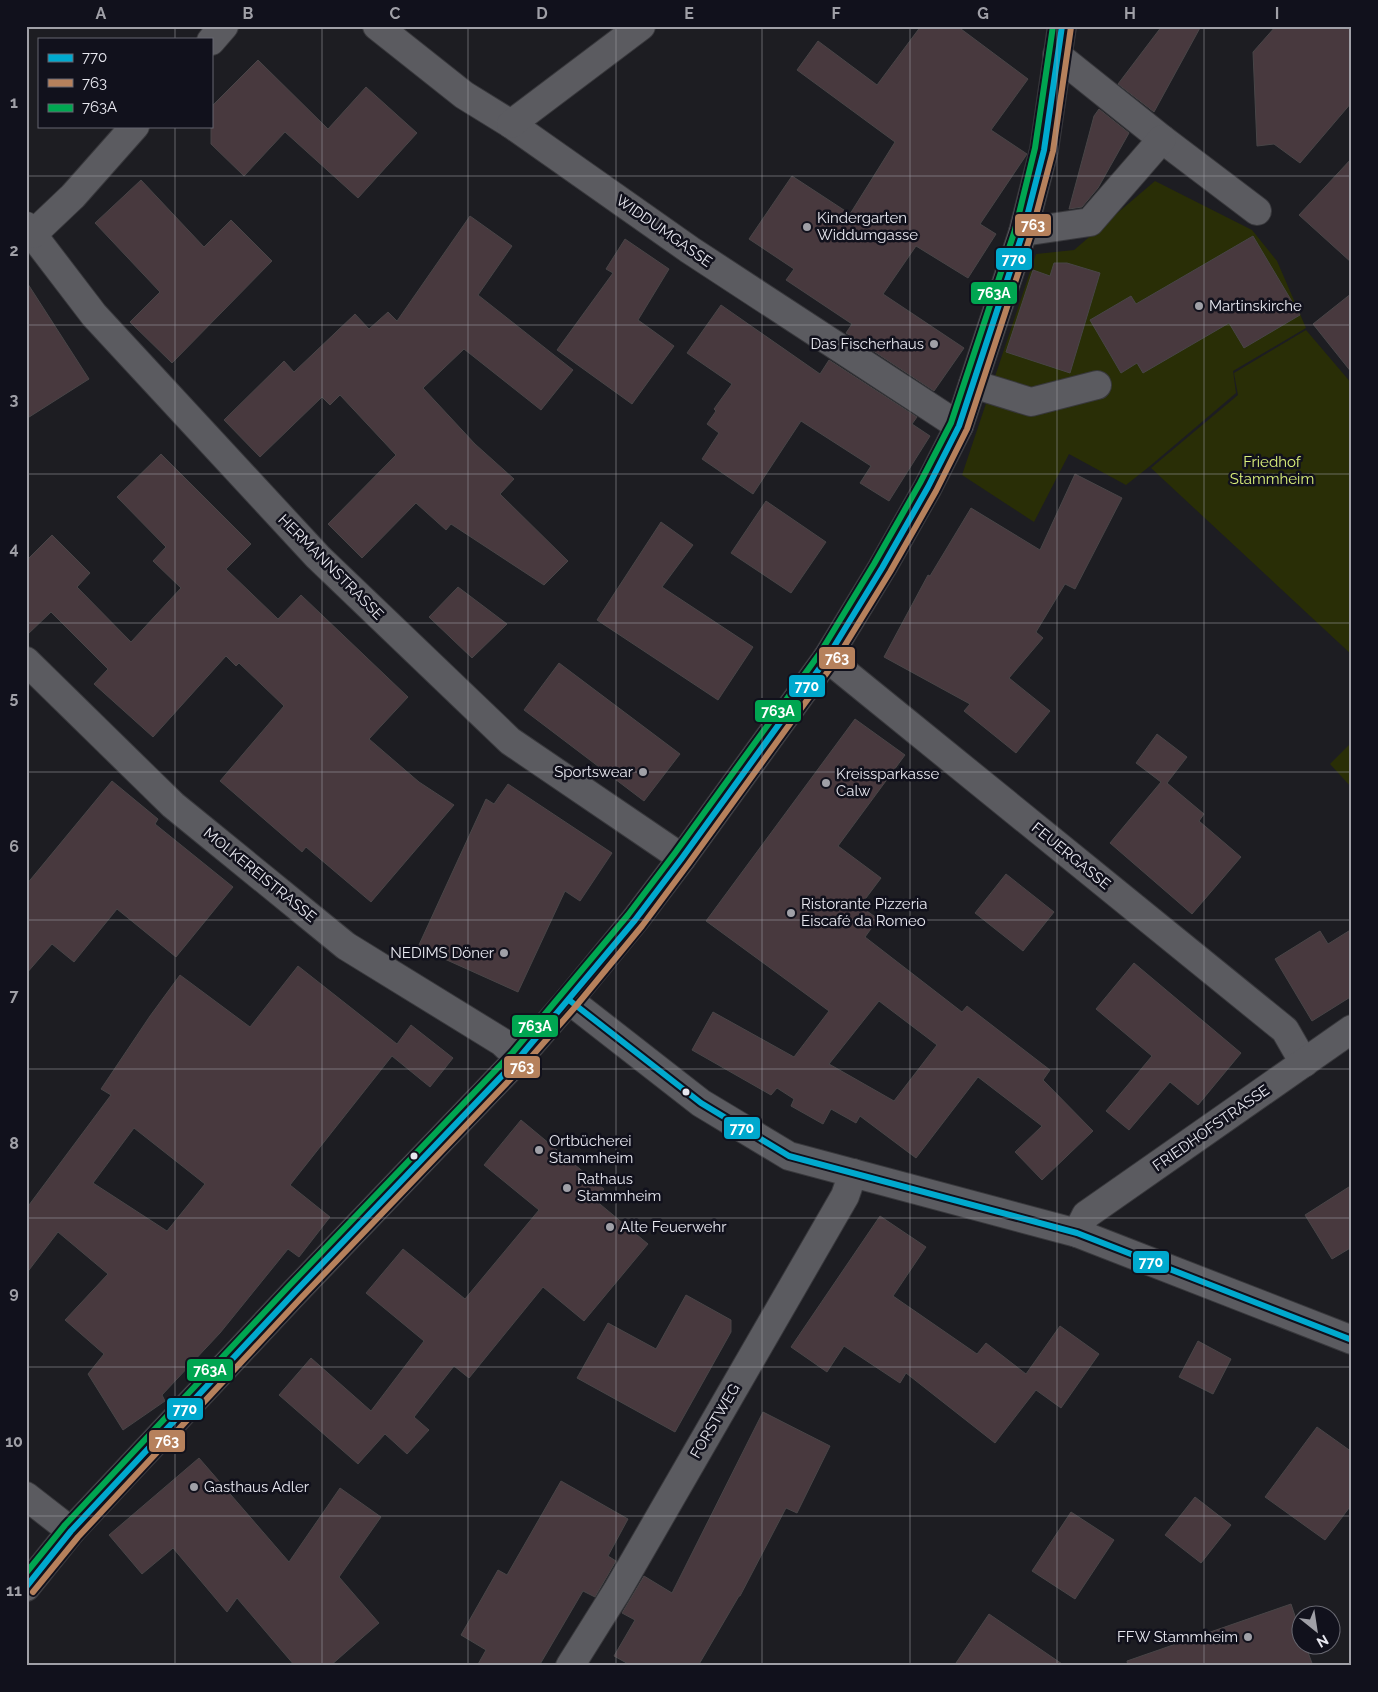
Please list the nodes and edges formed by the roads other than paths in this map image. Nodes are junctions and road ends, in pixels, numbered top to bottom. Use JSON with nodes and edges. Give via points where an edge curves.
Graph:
{"nodes":[{"id":1,"x":224,"y":26,"type":"edge"},
{"id":2,"x":377,"y":26,"type":"edge"},
{"id":3,"x":641,"y":26,"type":"edge"},
{"id":4,"x":1062,"y":26,"type":"edge"},
{"id":5,"x":212,"y":40,"type":"edge"},
{"id":6,"x":1057,"y":55,"type":"junction"},
{"id":7,"x":511,"y":124,"type":"junction"},
{"id":8,"x":133,"y":128,"type":"edge"},
{"id":9,"x":1162,"y":139,"type":"junction"},
{"id":10,"x":1257,"y":211,"type":"dead end"},
{"id":11,"x":30,"y":230,"type":"edge"},
{"id":12,"x":1023,"y":232,"type":"junction"},
{"id":13,"x":973,"y":384,"type":"junction"},
{"id":14,"x":1097,"y":385,"type":"dead end"},
{"id":15,"x":958,"y":426,"type":"junction"},
{"id":16,"x":827,"y":658,"type":"junction"},
{"id":17,"x":26,"y":661,"type":"edge"},
{"id":18,"x":682,"y":858,"type":"junction"},
{"id":19,"x":569,"y":1000,"type":"junction"},
{"id":20,"x":1352,"y":1029,"type":"edge"},
{"id":21,"x":519,"y":1058,"type":"junction"},
{"id":22,"x":1304,"y":1063,"type":"junction"},
{"id":23,"x":853,"y":1172,"type":"junction"},
{"id":24,"x":1077,"y":1232,"type":"junction"},
{"id":25,"x":1352,"y":1340,"type":"edge"},
{"id":26,"x":26,"y":1496,"type":"edge"},
{"id":27,"x":71,"y":1531,"type":"junction"},
{"id":28,"x":26,"y":1587,"type":"edge"},
{"id":29,"x":570,"y":1666,"type":"edge"}],
"edges":[{"from":1,"to":5,"type":"street"},
{"from":2,"to":7,"type":"street","name":"WIDDUMGASSE","via":[[464,95]]},
{"from":3,"to":7,"type":"street"},
{"from":4,"to":6,"type":"street"},
{"from":6,"to":9,"type":"street"},
{"from":6,"to":12,"type":"street","via":[[1044,150]]},
{"from":7,"to":15,"type":"street","name":"WIDDUMGASSE","via":[[690,250]]},
{"from":8,"to":11,"type":"street","via":[[73,196]]},
{"from":9,"to":10,"type":"street"},
{"from":9,"to":12,"type":"street","via":[[1090,222]]},
{"from":11,"to":18,"type":"street","name":"HERMANNSTRASSE","via":[[94,315],[346,584],[510,741]]},
{"from":12,"to":13,"type":"street"},
{"from":13,"to":14,"type":"street","via":[[1031,402]]},
{"from":13,"to":15,"type":"street"},
{"from":15,"to":16,"type":"street","via":[[928,487]]},
{"from":16,"to":18,"type":"street"},
{"from":16,"to":22,"type":"street","name":"FEUERGASSE","via":[[1285,1030]]},
{"from":17,"to":21,"type":"street","name":"MOLKEREISTRASSE","via":[[173,805],[346,946],[502,1042]]},
{"from":18,"to":19,"type":"street"},
{"from":19,"to":21,"type":"street"},
{"from":19,"to":23,"type":"street","via":[[709,1108],[789,1156]]},
{"from":20,"to":22,"type":"street","name":"FRIEDHOFSTRASSE"},
{"from":21,"to":27,"type":"street"},
{"from":22,"to":24,"type":"street","name":"FRIEDHOFSTRASSE","via":[[1086,1215]]},
{"from":23,"to":24,"type":"street"},
{"from":23,"to":29,"type":"street","name":"FORSTWEG","via":[[845,1196]]},
{"from":24,"to":25,"type":"street"},
{"from":26,"to":27,"type":"street"},
{"from":27,"to":28,"type":"street"}]}
